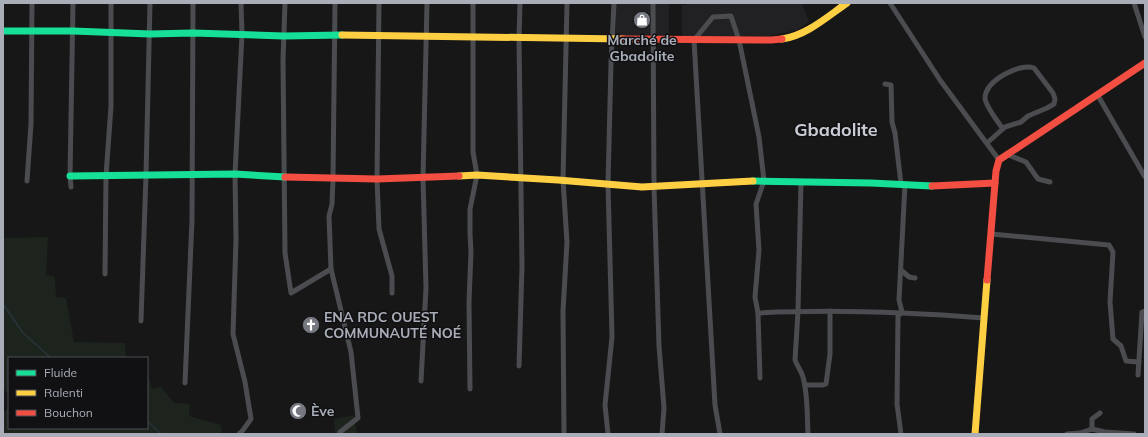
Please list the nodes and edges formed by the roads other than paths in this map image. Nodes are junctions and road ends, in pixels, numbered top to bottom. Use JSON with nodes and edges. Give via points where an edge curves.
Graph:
{"nodes":[{"id":1,"x":32,"y":3,"type":"edge"},
{"id":2,"x":73,"y":3,"type":"edge"},
{"id":3,"x":111,"y":3,"type":"edge"},
{"id":4,"x":150,"y":3,"type":"edge"},
{"id":5,"x":193,"y":3,"type":"edge"},
{"id":6,"x":241,"y":3,"type":"edge"},
{"id":7,"x":285,"y":3,"type":"edge"},
{"id":8,"x":335,"y":3,"type":"edge"},
{"id":9,"x":379,"y":3,"type":"edge"},
{"id":10,"x":427,"y":3,"type":"edge"},
{"id":11,"x":473,"y":3,"type":"edge"},
{"id":12,"x":520,"y":3,"type":"edge"},
{"id":13,"x":568,"y":3,"type":"edge"},
{"id":14,"x":614,"y":3,"type":"edge"},
{"id":15,"x":653,"y":3,"type":"edge"},
{"id":16,"x":847,"y":3,"type":"edge"},
{"id":17,"x":890,"y":3,"type":"edge"},
{"id":18,"x":1134,"y":3,"type":"edge"},
{"id":19,"x":3,"y":31,"type":"edge"},
{"id":20,"x":32,"y":31,"type":"junction"},
{"id":21,"x":73,"y":31,"type":"junction"},
{"id":22,"x":110,"y":32,"type":"junction"},
{"id":23,"x":193,"y":33,"type":"junction"},
{"id":24,"x":150,"y":34,"type":"junction"},
{"id":25,"x":242,"y":34,"type":"junction"},
{"id":26,"x":335,"y":35,"type":"junction"},
{"id":27,"x":379,"y":35,"type":"junction"},
{"id":28,"x":284,"y":36,"type":"junction"},
{"id":29,"x":426,"y":36,"type":"junction"},
{"id":30,"x":472,"y":37,"type":"junction"},
{"id":31,"x":1145,"y":37,"type":"edge"},
{"id":32,"x":519,"y":38,"type":"junction"},
{"id":33,"x":567,"y":39,"type":"junction"},
{"id":34,"x":613,"y":39,"type":"junction"},
{"id":35,"x":653,"y":40,"type":"junction"},
{"id":36,"x":694,"y":40,"type":"junction"},
{"id":37,"x":739,"y":40,"type":"junction"},
{"id":38,"x":1145,"y":63,"type":"edge"},
{"id":39,"x":885,"y":84,"type":"dead end"},
{"id":40,"x":1097,"y":94,"type":"junction"},
{"id":41,"x":1003,"y":129,"type":"junction"},
{"id":42,"x":987,"y":143,"type":"junction"},
{"id":43,"x":1006,"y":154,"type":"junction"},
{"id":44,"x":999,"y":160,"type":"junction"},
{"id":45,"x":192,"y":174,"type":"junction"},
{"id":46,"x":235,"y":174,"type":"junction"},
{"id":47,"x":146,"y":175,"type":"junction"},
{"id":48,"x":477,"y":175,"type":"junction"},
{"id":49,"x":70,"y":176,"type":"junction"},
{"id":50,"x":106,"y":176,"type":"junction"},
{"id":51,"x":285,"y":176,"type":"junction"},
{"id":52,"x":1145,"y":177,"type":"edge"},
{"id":53,"x":333,"y":178,"type":"junction"},
{"id":54,"x":423,"y":178,"type":"junction"},
{"id":55,"x":520,"y":178,"type":"junction"},
{"id":56,"x":377,"y":179,"type":"junction"},
{"id":57,"x":563,"y":180,"type":"junction"},
{"id":58,"x":27,"y":181,"type":"dead end"},
{"id":59,"x":764,"y":181,"type":"junction"},
{"id":60,"x":801,"y":182,"type":"junction"},
{"id":61,"x":1050,"y":182,"type":"dead end"},
{"id":62,"x":995,"y":183,"type":"junction"},
{"id":63,"x":608,"y":184,"type":"junction"},
{"id":64,"x":701,"y":184,"type":"junction"},
{"id":65,"x":903,"y":184,"type":"junction"},
{"id":66,"x":72,"y":187,"type":"dead end"},
{"id":67,"x":654,"y":187,"type":"junction"},
{"id":68,"x":991,"y":234,"type":"junction"},
{"id":69,"x":331,"y":269,"type":"junction"},
{"id":70,"x":901,"y":270,"type":"junction"},
{"id":71,"x":105,"y":274,"type":"dead end"},
{"id":72,"x":915,"y":278,"type":"dead end"},
{"id":73,"x":392,"y":293,"type":"dead end"},
{"id":74,"x":798,"y":311,"type":"junction"},
{"id":75,"x":830,"y":311,"type":"junction"},
{"id":76,"x":1145,"y":311,"type":"edge"},
{"id":77,"x":902,"y":312,"type":"junction"},
{"id":78,"x":758,"y":313,"type":"junction"},
{"id":79,"x":984,"y":318,"type":"junction"},
{"id":80,"x":141,"y":321,"type":"dead end"},
{"id":81,"x":1139,"y":362,"type":"junction"},
{"id":82,"x":519,"y":366,"type":"dead end"},
{"id":83,"x":1138,"y":375,"type":"dead end"},
{"id":84,"x":760,"y":378,"type":"dead end"},
{"id":85,"x":421,"y":381,"type":"dead end"},
{"id":86,"x":185,"y":383,"type":"dead end"},
{"id":87,"x":805,"y":385,"type":"junction"},
{"id":88,"x":470,"y":389,"type":"dead end"},
{"id":89,"x":1100,"y":413,"type":"dead end"},
{"id":90,"x":1092,"y":429,"type":"junction"},
{"id":91,"x":340,"y":432,"type":"dead end"},
{"id":92,"x":238,"y":434,"type":"edge"},
{"id":93,"x":564,"y":434,"type":"edge"},
{"id":94,"x":608,"y":434,"type":"edge"},
{"id":95,"x":662,"y":434,"type":"edge"},
{"id":96,"x":720,"y":434,"type":"edge"},
{"id":97,"x":808,"y":434,"type":"edge"},
{"id":98,"x":901,"y":434,"type":"edge"},
{"id":99,"x":974,"y":434,"type":"edge"},
{"id":100,"x":1067,"y":434,"type":"edge"},
{"id":101,"x":1134,"y":434,"type":"edge"}],
"edges":[{"from":1,"to":20,"type":"street"},
{"from":2,"to":21,"type":"street"},
{"from":3,"to":22,"type":"street"},
{"from":4,"to":24,"type":"street"},
{"from":5,"to":23,"type":"street"},
{"from":6,"to":25,"type":"street"},
{"from":7,"to":28,"type":"street"},
{"from":8,"to":26,"type":"street"},
{"from":9,"to":27,"type":"street"},
{"from":10,"to":29,"type":"street"},
{"from":11,"to":30,"type":"street"},
{"from":12,"to":32,"type":"street"},
{"from":13,"to":33,"type":"street"},
{"from":14,"to":34,"type":"street"},
{"from":15,"to":35,"type":"street"},
{"from":16,"to":37,"type":"street","via":[[805,31],[788,38]]},
{"from":17,"to":42,"type":"street","via":[[940,80]]},
{"from":18,"to":31,"type":"street"},
{"from":19,"to":20,"type":"street"},
{"from":20,"to":21,"type":"street"},
{"from":20,"to":58,"type":"street","via":[[31,132]]},
{"from":21,"to":22,"type":"street"},
{"from":21,"to":49,"type":"street"},
{"from":22,"to":24,"type":"street"},
{"from":22,"to":50,"type":"street","via":[[111,106]]},
{"from":23,"to":24,"type":"street"},
{"from":23,"to":25,"type":"street"},
{"from":23,"to":45,"type":"street"},
{"from":24,"to":47,"type":"street"},
{"from":25,"to":28,"type":"street"},
{"from":25,"to":46,"type":"street"},
{"from":26,"to":27,"type":"street"},
{"from":26,"to":28,"type":"street"},
{"from":26,"to":53,"type":"street"},
{"from":27,"to":29,"type":"street"},
{"from":27,"to":56,"type":"street"},
{"from":28,"to":51,"type":"street"},
{"from":29,"to":30,"type":"street"},
{"from":29,"to":54,"type":"street"},
{"from":30,"to":32,"type":"street"},
{"from":30,"to":48,"type":"street","via":[[473,152]]},
{"from":32,"to":33,"type":"street"},
{"from":32,"to":55,"type":"street"},
{"from":33,"to":34,"type":"street"},
{"from":33,"to":57,"type":"street"},
{"from":34,"to":35,"type":"street"},
{"from":34,"to":63,"type":"street"},
{"from":35,"to":36,"type":"street"},
{"from":35,"to":67,"type":"street"},
{"from":36,"to":37,"type":"street"},
{"from":36,"to":37,"type":"street","via":[[713,17],[731,16]]},
{"from":36,"to":64,"type":"street"},
{"from":37,"to":59,"type":"street","via":[[759,137]]},
{"from":38,"to":40,"type":"street"},
{"from":39,"to":65,"type":"street","via":[[891,85],[892,122]]},
{"from":40,"to":43,"type":"street"},
{"from":40,"to":52,"type":"street"},
{"from":41,"to":41,"type":"street","via":[[1054,104],[1053,93],[1034,68],[1017,68],[1000,77],[987,90],[986,103]]},
{"from":41,"to":42,"type":"street"},
{"from":42,"to":44,"type":"street"},
{"from":43,"to":44,"type":"street"},
{"from":43,"to":61,"type":"street","via":[[1026,162],[1038,179]]},
{"from":44,"to":62,"type":"street"},
{"from":45,"to":46,"type":"street"},
{"from":45,"to":47,"type":"street"},
{"from":45,"to":86,"type":"street"},
{"from":46,"to":51,"type":"street"},
{"from":46,"to":92,"type":"street","via":[[234,334],[251,419]]},
{"from":47,"to":50,"type":"street"},
{"from":47,"to":80,"type":"street"},
{"from":48,"to":54,"type":"street"},
{"from":48,"to":55,"type":"street"},
{"from":48,"to":88,"type":"street","via":[[470,209]]},
{"from":49,"to":50,"type":"street"},
{"from":49,"to":66,"type":"street"},
{"from":50,"to":71,"type":"street"},
{"from":51,"to":53,"type":"street"},
{"from":51,"to":69,"type":"street","via":[[285,253],[291,293]]},
{"from":53,"to":56,"type":"street"},
{"from":53,"to":69,"type":"street","via":[[329,216]]},
{"from":54,"to":56,"type":"street"},
{"from":54,"to":85,"type":"street","via":[[426,288]]},
{"from":55,"to":57,"type":"street"},
{"from":55,"to":82,"type":"street","via":[[522,266]]},
{"from":56,"to":73,"type":"street","via":[[379,229],[392,276]]},
{"from":57,"to":63,"type":"street"},
{"from":57,"to":93,"type":"street","via":[[567,242],[563,311]]},
{"from":59,"to":60,"type":"street"},
{"from":59,"to":64,"type":"street"},
{"from":59,"to":78,"type":"street","via":[[756,204],[759,250],[755,297]]},
{"from":60,"to":65,"type":"street"},
{"from":60,"to":74,"type":"street"},
{"from":62,"to":65,"type":"street","via":[[938,186]]},
{"from":62,"to":68,"type":"street"},
{"from":63,"to":67,"type":"street"},
{"from":63,"to":94,"type":"street","via":[[612,337],[605,405]]},
{"from":64,"to":67,"type":"street"},
{"from":64,"to":96,"type":"street","via":[[714,405]]},
{"from":65,"to":70,"type":"street"},
{"from":67,"to":95,"type":"street","via":[[659,346],[664,408]]},
{"from":68,"to":79,"type":"street"},
{"from":68,"to":81,"type":"street","via":[[1109,245],[1113,252],[1110,302],[1113,338],[1121,346],[1126,361]]},
{"from":69,"to":91,"type":"street","via":[[351,352],[358,418]]},
{"from":70,"to":72,"type":"street"},
{"from":70,"to":77,"type":"street","via":[[899,300]]},
{"from":74,"to":75,"type":"street"},
{"from":74,"to":78,"type":"street"},
{"from":74,"to":87,"type":"street","via":[[795,360]]},
{"from":75,"to":77,"type":"street"},
{"from":75,"to":87,"type":"street","via":[[830,354],[826,384]]},
{"from":76,"to":81,"type":"street","via":[[1142,312]]},
{"from":77,"to":79,"type":"street"},
{"from":77,"to":98,"type":"street","via":[[898,316],[897,404]]},
{"from":78,"to":84,"type":"street"},
{"from":79,"to":99,"type":"street"},
{"from":81,"to":83,"type":"street"},
{"from":87,"to":97,"type":"street"},
{"from":89,"to":90,"type":"street","via":[[1092,419]]},
{"from":90,"to":100,"type":"street"},
{"from":90,"to":101,"type":"street"}]}
